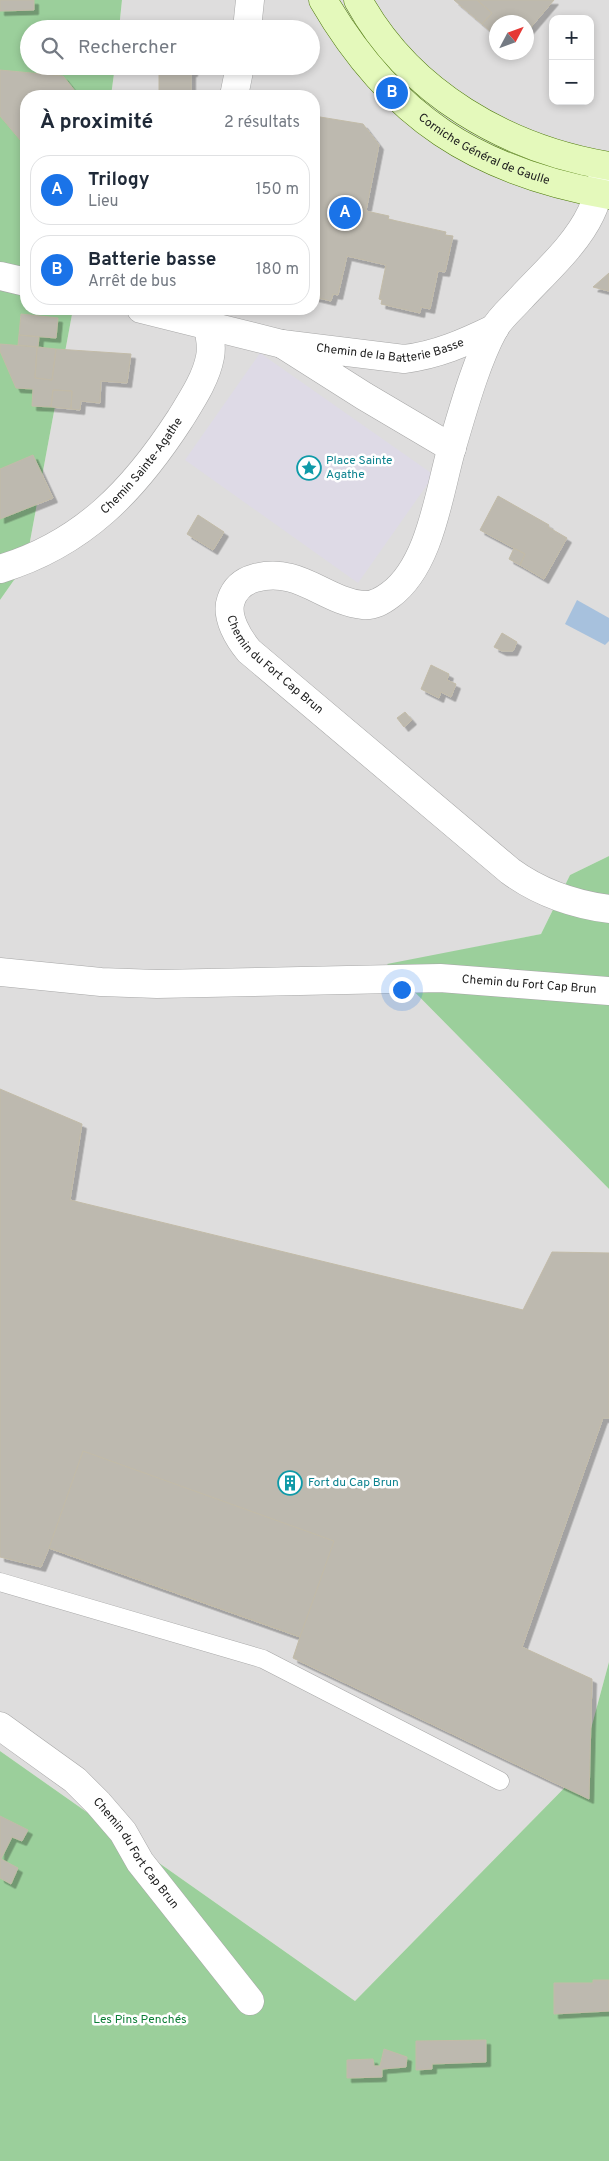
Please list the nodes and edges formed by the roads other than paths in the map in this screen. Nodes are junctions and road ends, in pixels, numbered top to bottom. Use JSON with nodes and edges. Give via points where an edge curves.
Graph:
{"nodes":[{"id":1,"x":250,"y":0,"type":"edge"},
{"id":2,"x":323,"y":0,"type":"edge"},
{"id":3,"x":358,"y":0,"type":"edge"},
{"id":4,"x":248,"y":20,"type":"edge"},
{"id":5,"x":238,"y":75,"type":"edge"},
{"id":6,"x":235,"y":90,"type":"edge"},
{"id":7,"x":607,"y":166,"type":"edge"},
{"id":8,"x":604,"y":194,"type":"edge"},
{"id":9,"x":0,"y":276,"type":"edge"},
{"id":10,"x":20,"y":281,"type":"edge"},
{"id":11,"x":189,"y":315,"type":"edge"},
{"id":12,"x":205,"y":317,"type":"edge"},
{"id":13,"x":494,"y":328,"type":"junction"},
{"id":14,"x":282,"y":344,"type":"junction"},
{"id":15,"x":452,"y":448,"type":"junction"},
{"id":16,"x":0,"y":569,"type":"edge"},
{"id":17,"x":609,"y":909,"type":"edge"},
{"id":18,"x":0,"y":972,"type":"edge"},
{"id":19,"x":609,"y":991,"type":"edge"},
{"id":20,"x":0,"y":1582,"type":"edge"},
{"id":21,"x":0,"y":1726,"type":"edge"},
{"id":22,"x":500,"y":1781,"type":"dead end"},
{"id":23,"x":250,"y":2001,"type":"dead end"}],
"edges":[{"from":1,"to":4,"type":"street"},
{"from":2,"to":8,"type":"main road","name":"Corniche Général de Gaulle","via":[[374,74],[438,131],[511,171],[551,184]]},
{"from":3,"to":7,"type":"main road","name":"Corniche Général de Gaulle","via":[[386,42],[410,68],[460,110],[523,142]]},
{"from":5,"to":6,"type":"street"},
{"from":7,"to":8,"type":"street","name":"Chemin du Fort Cap Brun"},
{"from":8,"to":13,"type":"street","name":"Chemin du Fort Cap Brun","via":[[578,233]]},
{"from":9,"to":10,"type":"street"},
{"from":11,"to":12,"type":"street","name":"Chemin de la Batterie Basse"},
{"from":12,"to":14,"type":"street","name":"Chemin de la Batterie Basse"},
{"from":12,"to":16,"type":"street","name":"Chemin Sainte-Agathe","via":[[210,358],[193,398],[128,488],[78,534],[32,558]]},
{"from":13,"to":14,"type":"street","name":"Chemin de la Batterie Basse","via":[[451,349],[404,359]]},
{"from":13,"to":15,"type":"street","name":"Chemin du Fort Cap Brun"},
{"from":14,"to":15,"type":"street","name":"Chemin de la Batterie Basse"},
{"from":15,"to":17,"type":"street","name":"Chemin du Fort Cap Brun","via":[[429,536],[403,582],[392,594],[376,604],[363,605],[290,577],[258,578],[244,582],[230,601],[234,628],[249,651],[510,871],[550,895]]},
{"from":18,"to":19,"type":"street","name":"Chemin du Fort Cap Brun","via":[[157,984],[440,978]]},
{"from":20,"to":22,"type":"lane","via":[[263,1659]]},
{"from":21,"to":23,"type":"street","name":"Chemin du Fort Cap Brun","via":[[75,1780],[98,1803],[122,1832],[140,1862]]}]}
